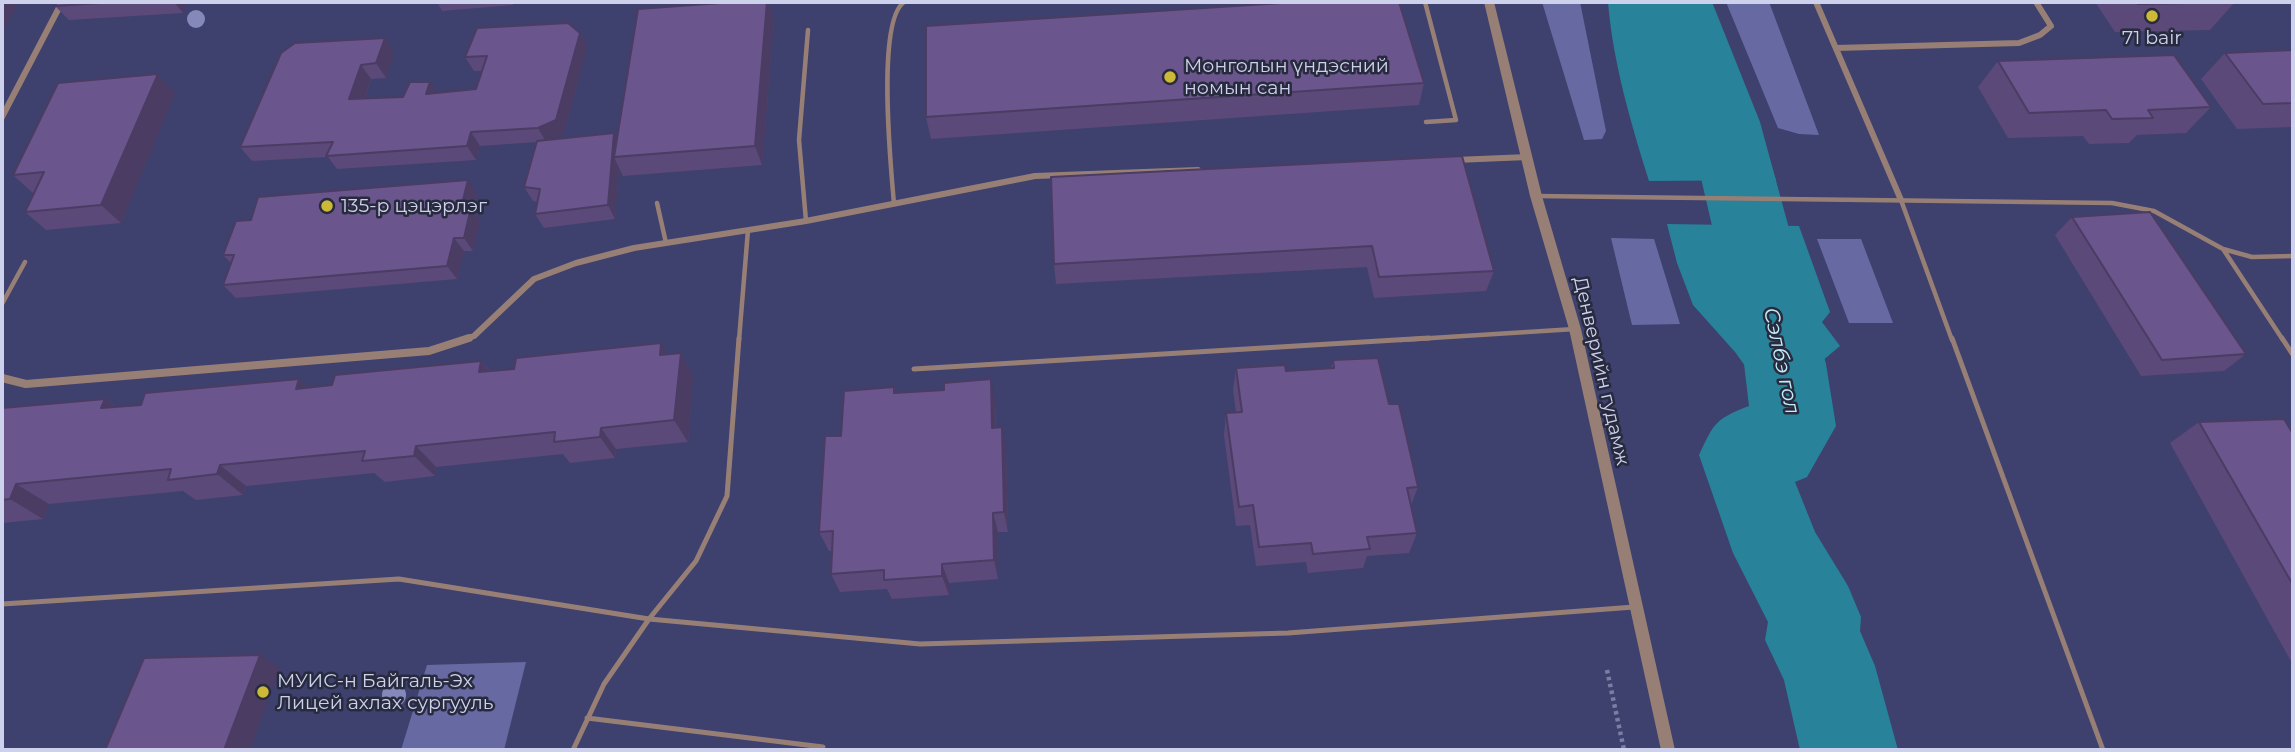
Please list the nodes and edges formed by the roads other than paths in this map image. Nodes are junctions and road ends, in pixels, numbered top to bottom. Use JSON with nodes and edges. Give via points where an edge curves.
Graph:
{"nodes":[{"id":1,"x":62,"y":2,"type":"edge"},
{"id":2,"x":904,"y":2,"type":"edge"},
{"id":3,"x":1425,"y":2,"type":"edge"},
{"id":4,"x":1489,"y":2,"type":"edge"},
{"id":5,"x":1816,"y":2,"type":"edge"},
{"id":6,"x":2036,"y":2,"type":"edge"},
{"id":7,"x":808,"y":30,"type":"dead end"},
{"id":8,"x":1836,"y":48,"type":"junction"},
{"id":9,"x":2,"y":117,"type":"edge"},
{"id":10,"x":1426,"y":121,"type":"dead end"},
{"id":11,"x":1528,"y":157,"type":"junction"},
{"id":12,"x":1446,"y":160,"type":"edge"},
{"id":13,"x":1213,"y":169,"type":"edge"},
{"id":14,"x":1536,"y":196,"type":"junction"},
{"id":15,"x":1901,"y":200,"type":"junction"},
{"id":16,"x":657,"y":203,"type":"dead end"},
{"id":17,"x":894,"y":204,"type":"junction"},
{"id":18,"x":806,"y":221,"type":"junction"},
{"id":19,"x":748,"y":230,"type":"junction"},
{"id":20,"x":666,"y":243,"type":"junction"},
{"id":21,"x":2223,"y":249,"type":"junction"},
{"id":22,"x":2293,"y":256,"type":"edge"},
{"id":23,"x":25,"y":262,"type":"dead end"},
{"id":24,"x":2,"y":304,"type":"edge"},
{"id":25,"x":1575,"y":330,"type":"junction"},
{"id":26,"x":2293,"y":355,"type":"edge"},
{"id":27,"x":914,"y":369,"type":"dead end"},
{"id":28,"x":2,"y":379,"type":"edge"},
{"id":29,"x":2,"y":604,"type":"edge"},
{"id":30,"x":1634,"y":607,"type":"junction"},
{"id":31,"x":649,"y":619,"type":"junction"},
{"id":32,"x":587,"y":718,"type":"junction"},
{"id":33,"x":823,"y":747,"type":"dead end"},
{"id":34,"x":573,"y":750,"type":"edge"},
{"id":35,"x":1668,"y":750,"type":"edge"},
{"id":36,"x":2103,"y":750,"type":"edge"}],
"edges":[{"from":1,"to":9,"type":"street"},
{"from":2,"to":17,"type":"lane","via":[[895,10],[889,48]]},
{"from":3,"to":10,"type":"lane","via":[[1456,120]]},
{"from":4,"to":11,"type":"street","name":"Денверийн гудамж"},
{"from":5,"to":8,"type":"street"},
{"from":6,"to":8,"type":"street","via":[[2051,26],[2019,43]]},
{"from":7,"to":18,"type":"lane","via":[[799,140]]},
{"from":8,"to":15,"type":"street"},
{"from":11,"to":12,"type":"street"},
{"from":11,"to":14,"type":"street","name":"Денверийн гудамж"},
{"from":13,"to":17,"type":"street","via":[[1035,176]]},
{"from":14,"to":15,"type":"lane"},
{"from":14,"to":25,"type":"street","name":"Денверийн гудамж"},
{"from":15,"to":21,"type":"lane","via":[[2112,203],[2154,211]]},
{"from":15,"to":36,"type":"lane"},
{"from":16,"to":20,"type":"lane"},
{"from":17,"to":18,"type":"street"},
{"from":18,"to":19,"type":"street"},
{"from":19,"to":20,"type":"street"},
{"from":19,"to":31,"type":"lane","via":[[727,496],[696,561]]},
{"from":20,"to":28,"type":"street","via":[[634,247],[534,279],[474,335],[429,351],[26,384]]},
{"from":21,"to":22,"type":"lane","via":[[2252,257]]},
{"from":21,"to":26,"type":"lane"},
{"from":23,"to":24,"type":"lane"},
{"from":25,"to":27,"type":"lane"},
{"from":25,"to":30,"type":"street","name":"Денверийн гудамж"},
{"from":29,"to":31,"type":"lane","via":[[400,579]]},
{"from":30,"to":31,"type":"lane","via":[[1288,632],[919,644]]},
{"from":30,"to":35,"type":"street","name":"Денверийн гудамж"},
{"from":31,"to":32,"type":"lane","via":[[604,684]]},
{"from":32,"to":33,"type":"lane"},
{"from":32,"to":34,"type":"lane"}]}
